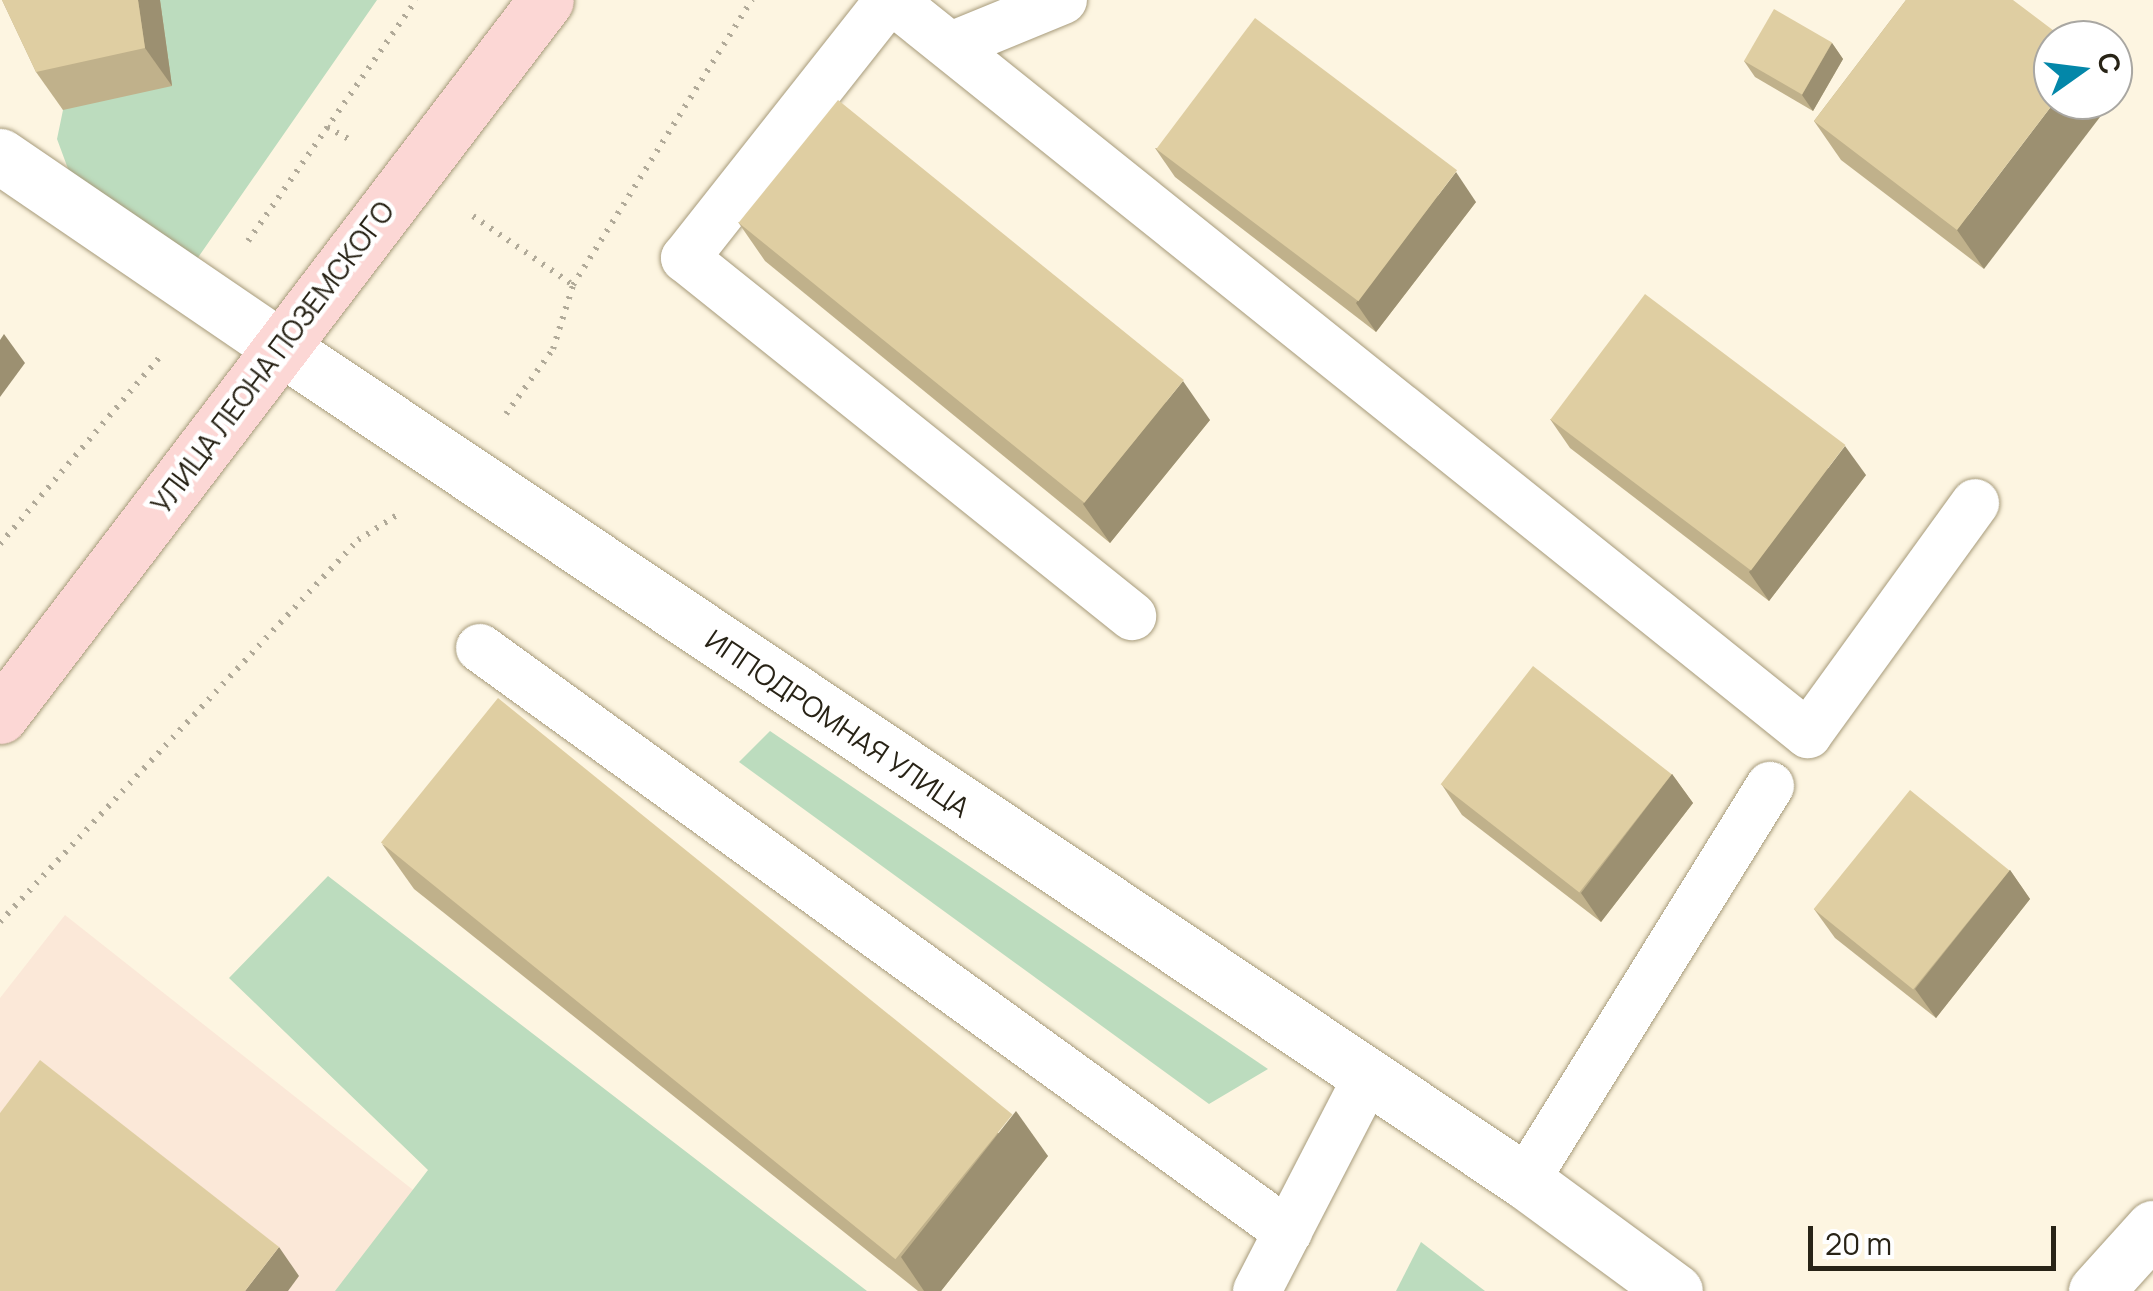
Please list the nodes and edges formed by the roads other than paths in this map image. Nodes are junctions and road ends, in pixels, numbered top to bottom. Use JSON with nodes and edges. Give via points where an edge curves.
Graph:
{"nodes":[{"id":1,"x":546,"y":0,"type":"edge"},
{"id":2,"x":890,"y":0,"type":"edge"},
{"id":3,"x":1062,"y":0,"type":"edge"},
{"id":4,"x":950,"y":46,"type":"junction"},
{"id":5,"x":0,"y":156,"type":"edge"},
{"id":6,"x":280,"y":347,"type":"junction"},
{"id":7,"x":1975,"y":503,"type":"dead end"},
{"id":8,"x":1132,"y":616,"type":"dead end"},
{"id":9,"x":480,"y":648,"type":"dead end"},
{"id":10,"x":0,"y":716,"type":"edge"},
{"id":11,"x":1770,"y":786,"type":"dead end"},
{"id":12,"x":1368,"y":1076,"type":"junction"},
{"id":13,"x":1525,"y":1181,"type":"junction"},
{"id":14,"x":2153,"y":1228,"type":"edge"},
{"id":15,"x":1288,"y":1232,"type":"junction"},
{"id":16,"x":1258,"y":1291,"type":"edge"},
{"id":17,"x":1675,"y":1291,"type":"edge"},
{"id":18,"x":2096,"y":1291,"type":"edge"}],
"edges":[{"from":1,"to":6,"type":"main road","name":"УЛИЦА ЛЕОНА ПОЗЕМСКОГО"},
{"from":2,"to":4,"type":"lane"},
{"from":2,"to":8,"type":"lane","via":[[684,258]]},
{"from":3,"to":4,"type":"lane"},
{"from":4,"to":7,"type":"lane","via":[[1808,734]]},
{"from":5,"to":6,"type":"main road","name":"ИППОДРОМНАЯ УЛИЦА"},
{"from":6,"to":10,"type":"main road","name":"УЛИЦА ЛЕОНА ПОЗЕМСКОГО"},
{"from":6,"to":12,"type":"main road","name":"ИППОДРОМНАЯ УЛИЦА"},
{"from":9,"to":15,"type":"lane"},
{"from":11,"to":13,"type":"lane"},
{"from":12,"to":13,"type":"main road","name":"ИППОДРОМНАЯ УЛИЦА"},
{"from":12,"to":15,"type":"lane"},
{"from":13,"to":17,"type":"main road","name":"ИППОДРОМНАЯ УЛИЦА"},
{"from":14,"to":18,"type":"main road"},
{"from":15,"to":16,"type":"lane"}]}
